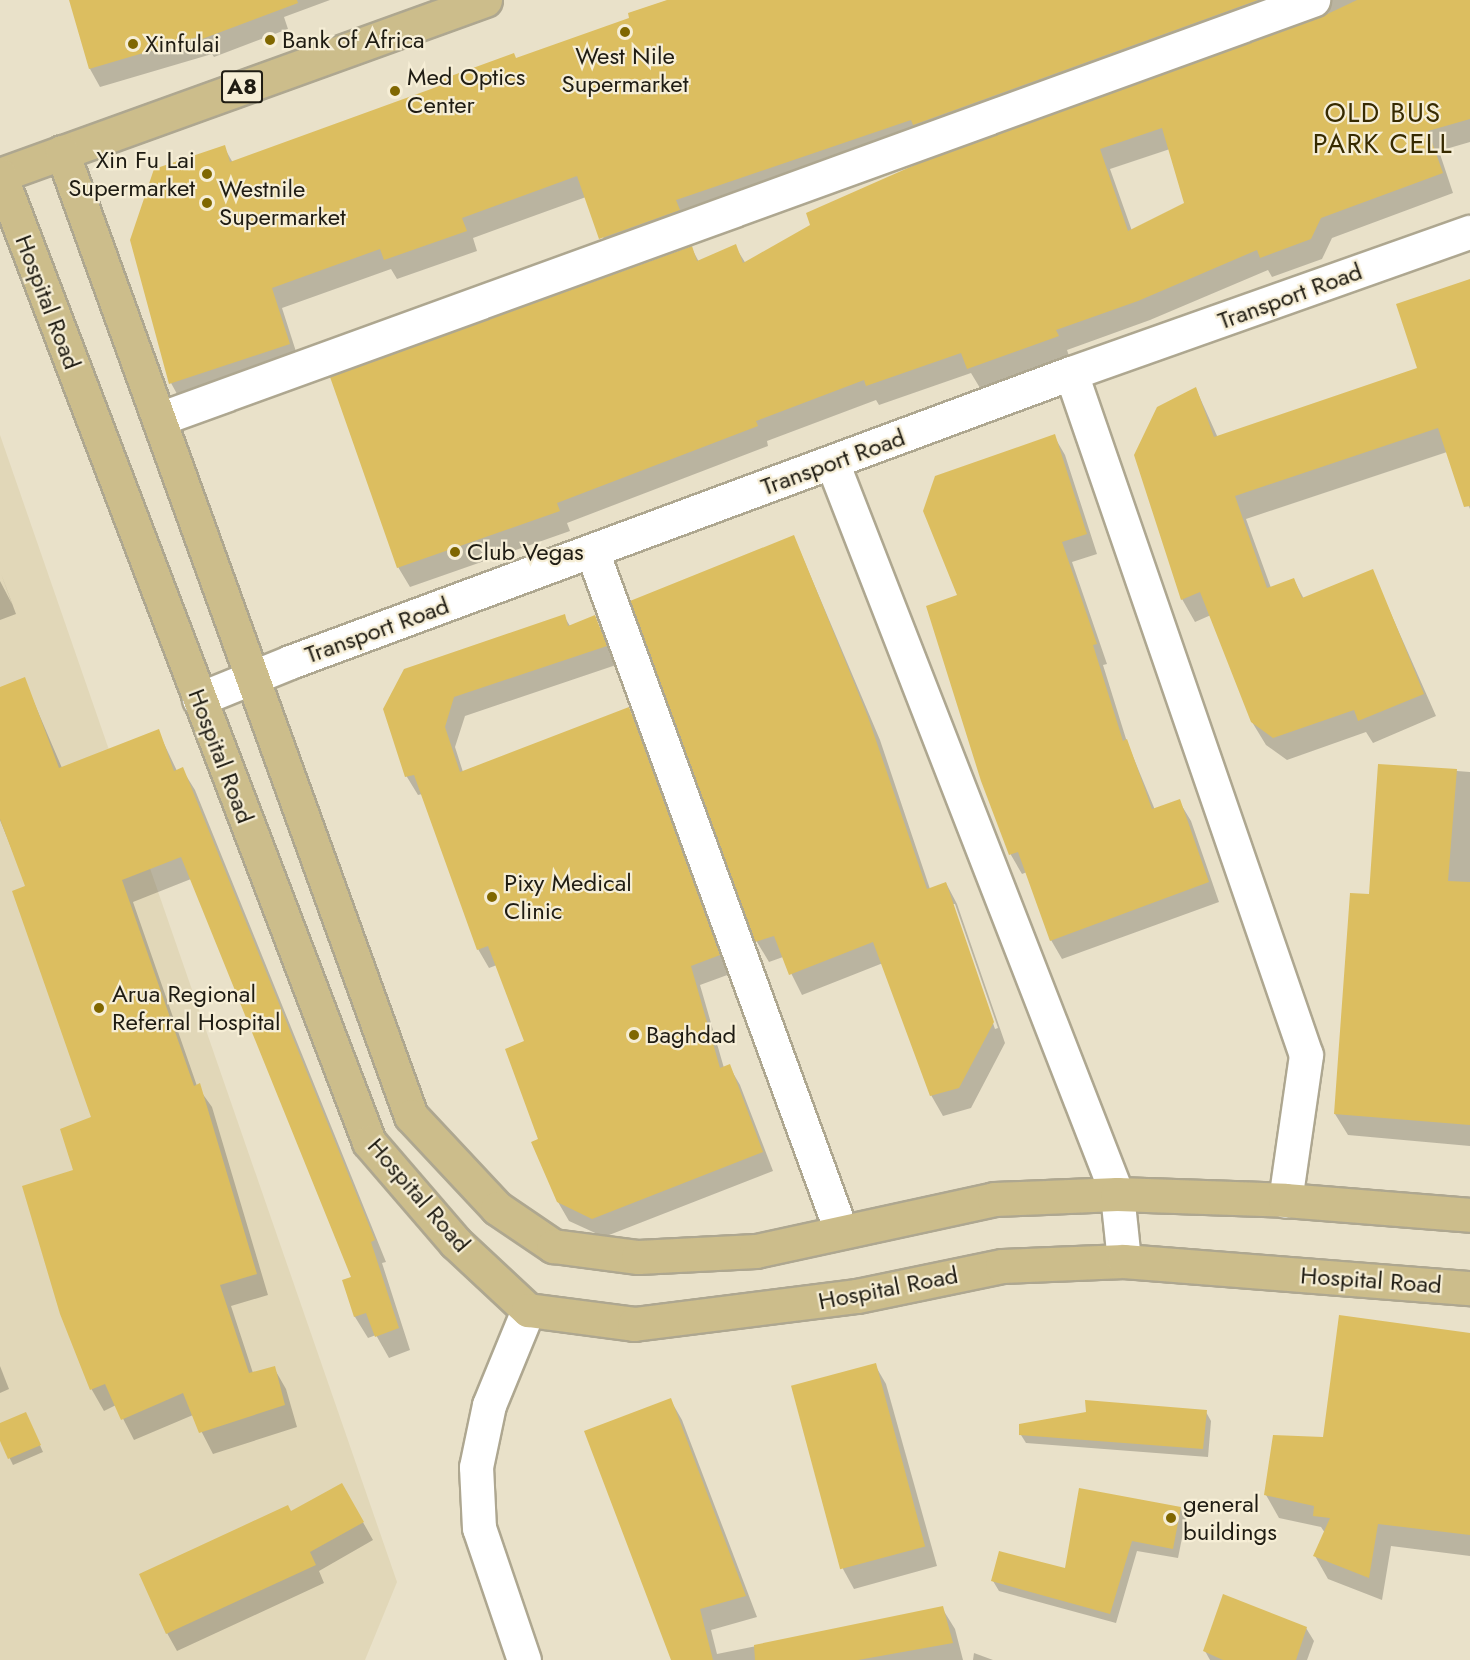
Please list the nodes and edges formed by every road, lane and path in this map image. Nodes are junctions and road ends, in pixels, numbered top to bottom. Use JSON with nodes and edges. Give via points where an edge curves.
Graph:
{"nodes":[{"id":1,"x":485,"y":0,"type":"edge"},
{"id":2,"x":1313,"y":0,"type":"edge"},
{"id":3,"x":62,"y":152,"type":"junction"},
{"id":4,"x":0,"y":176,"type":"edge"},
{"id":5,"x":1470,"y":232,"type":"edge"},
{"id":6,"x":1071,"y":373,"type":"junction"},
{"id":7,"x":159,"y":419,"type":"junction"},
{"id":8,"x":832,"y":462,"type":"junction"},
{"id":9,"x":592,"y":551,"type":"junction"},
{"id":10,"x":251,"y":676,"type":"junction"},
{"id":11,"x":199,"y":699,"type":"junction"},
{"id":12,"x":1117,"y":1194,"type":"junction"},
{"id":13,"x":1285,"y":1200,"type":"junction"},
{"id":14,"x":1470,"y":1215,"type":"edge"},
{"id":15,"x":841,"y":1231,"type":"junction"},
{"id":16,"x":1124,"y":1261,"type":"junction"},
{"id":17,"x":1470,"y":1288,"type":"edge"},
{"id":18,"x":528,"y":1310,"type":"junction"},
{"id":19,"x":524,"y":1660,"type":"edge"}],
"edges":[{"from":1,"to":3,"type":"main road","number":"A8"},
{"from":2,"to":7,"type":"street"},
{"from":3,"to":4,"type":"main road","number":"A8"},
{"from":3,"to":7,"type":"main road","name":"Hospital Road"},
{"from":4,"to":11,"type":"main road","name":"Hospital Road"},
{"from":5,"to":6,"type":"street","name":"Transport Road"},
{"from":6,"to":8,"type":"street","name":"Transport Road"},
{"from":6,"to":13,"type":"street","via":[[1306,1055]]},
{"from":7,"to":10,"type":"main road","name":"Hospital Road"},
{"from":8,"to":9,"type":"street","name":"Transport Road"},
{"from":8,"to":12,"type":"street"},
{"from":9,"to":10,"type":"street","name":"Transport Road"},
{"from":9,"to":15,"type":"street"},
{"from":10,"to":11,"type":"street","name":"Transport Road"},
{"from":10,"to":15,"type":"main road","name":"Hospital Road","via":[[411,1116],[497,1208],[553,1246],[638,1257],[756,1251]]},
{"from":11,"to":18,"type":"main road","name":"Hospital Road","via":[[369,1142],[455,1242]]},
{"from":12,"to":13,"type":"main road","name":"Hospital Road"},
{"from":12,"to":15,"type":"main road","name":"Hospital Road","via":[[994,1199]]},
{"from":12,"to":16,"type":"street"},
{"from":13,"to":14,"type":"main road","name":"Hospital Road"},
{"from":16,"to":17,"type":"main road","name":"Hospital Road"},
{"from":16,"to":18,"type":"main road","name":"Hospital Road","via":[[1002,1266],[857,1296],[634,1324]]},
{"from":18,"to":19,"type":"street","via":[[489,1405],[476,1467],[479,1528]]}]}
